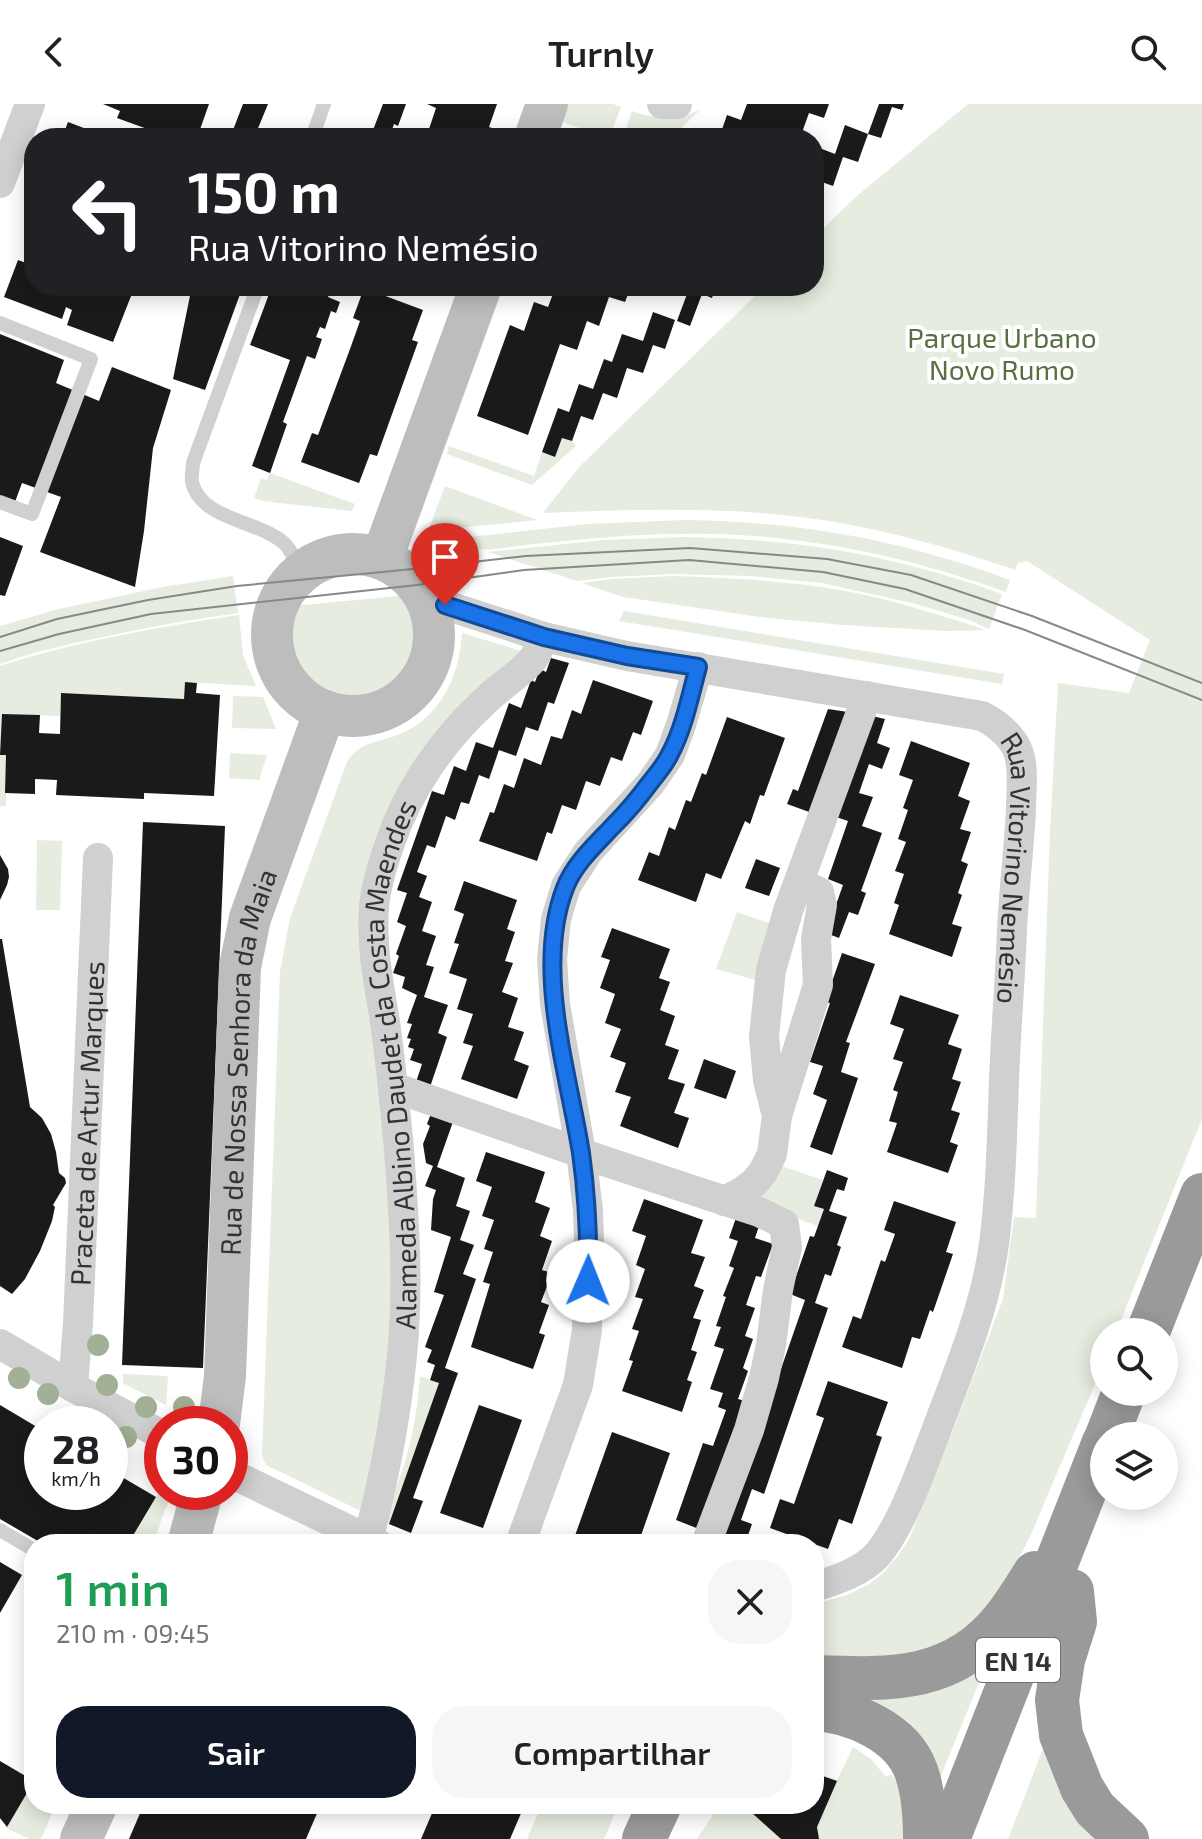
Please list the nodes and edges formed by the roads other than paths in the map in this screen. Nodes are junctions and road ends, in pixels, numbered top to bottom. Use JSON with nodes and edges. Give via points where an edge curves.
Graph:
{"nodes":[{"id":1,"x":30,"y":104,"type":"edge"},
{"id":2,"x":324,"y":104,"type":"edge"},
{"id":3,"x":547,"y":104,"type":"edge"},
{"id":4,"x":662,"y":104,"type":"edge"},
{"id":5,"x":677,"y":104,"type":"edge"},
{"id":6,"x":316,"y":128,"type":"edge"},
{"id":7,"x":539,"y":128,"type":"edge"},
{"id":8,"x":0,"y":183,"type":"edge"},
{"id":9,"x":254,"y":296,"type":"edge"},
{"id":10,"x":477,"y":296,"type":"edge"},
{"id":11,"x":0,"y":323,"type":"edge"},
{"id":12,"x":0,"y":502,"type":"edge"},
{"id":13,"x":382,"y":558,"type":"junction"},
{"id":14,"x":300,"y":573,"type":"junction"},
{"id":15,"x":429,"y":603,"type":"junction"},
{"id":16,"x":544,"y":637,"type":"junction"},
{"id":17,"x":698,"y":667,"type":"junction"},
{"id":18,"x":867,"y":696,"type":"junction"},
{"id":19,"x":325,"y":711,"type":"junction"},
{"id":20,"x":98,"y":858,"type":"dead end"},
{"id":21,"x":799,"y":883,"type":"junction"},
{"id":22,"x":393,"y":1087,"type":"junction"},
{"id":23,"x":777,"y":1116,"type":"junction"},
{"id":24,"x":581,"y":1153,"type":"junction"},
{"id":25,"x":1202,"y":1195,"type":"edge"},
{"id":26,"x":724,"y":1201,"type":"junction"},
{"id":27,"x":1202,"y":1247,"type":"edge"},
{"id":28,"x":1154,"y":1318,"type":"edge"},
{"id":29,"x":1175,"y":1318,"type":"edge"},
{"id":30,"x":0,"y":1344,"type":"edge"},
{"id":31,"x":73,"y":1387,"type":"junction"},
{"id":32,"x":221,"y":1406,"type":"edge"},
{"id":33,"x":144,"y":1425,"type":"edge"},
{"id":34,"x":248,"y":1482,"type":"edge"},
{"id":35,"x":1090,"y":1486,"type":"edge"},
{"id":36,"x":1090,"y":1497,"type":"edge"},
{"id":37,"x":197,"y":1510,"type":"edge"},
{"id":38,"x":1091,"y":1510,"type":"edge"},
{"id":39,"x":0,"y":1530,"type":"edge"},
{"id":40,"x":191,"y":1534,"type":"edge"},
{"id":41,"x":356,"y":1534,"type":"edge"},
{"id":42,"x":374,"y":1534,"type":"edge"},
{"id":43,"x":524,"y":1534,"type":"edge"},
{"id":44,"x":710,"y":1534,"type":"edge"},
{"id":45,"x":24,"y":1544,"type":"edge"},
{"id":46,"x":824,"y":1584,"type":"edge"},
{"id":47,"x":1072,"y":1591,"type":"junction"},
{"id":48,"x":824,"y":1677,"type":"edge"},
{"id":49,"x":824,"y":1710,"type":"edge"},
{"id":50,"x":92,"y":1814,"type":"edge"},
{"id":51,"x":655,"y":1814,"type":"edge"},
{"id":52,"x":81,"y":1839,"type":"edge"},
{"id":53,"x":644,"y":1839,"type":"edge"},
{"id":54,"x":925,"y":1839,"type":"edge"},
{"id":55,"x":948,"y":1839,"type":"edge"},
{"id":56,"x":975,"y":1839,"type":"edge"},
{"id":57,"x":1127,"y":1839,"type":"edge"}],
"edges":[{"from":1,"to":8,"type":"street"},
{"from":2,"to":6,"type":"lane"},
{"from":3,"to":7,"type":"street"},
{"from":4,"to":5,"type":"street"},
{"from":9,"to":14,"type":"lane","via":[[193,463],[192,481],[207,505],[287,546]]},
{"from":10,"to":13,"type":"street"},
{"from":11,"to":12,"type":"lane","via":[[91,359],[32,514]]},
{"from":13,"to":14,"type":"street","via":[[332,555]]},
{"from":13,"to":15,"type":"street","via":[[403,570]]},
{"from":14,"to":19,"type":"street","via":[[273,618],[276,663],[302,699]]},
{"from":15,"to":16,"type":"street","name":"Rua Vitorino Nemésio"},
{"from":15,"to":19,"type":"street","via":[[434,652],[416,688],[401,702],[363,716]]},
{"from":16,"to":17,"type":"street","name":"Rua Vitorino Nemésio"},
{"from":16,"to":22,"type":"street","name":"Alameda Albino Daudet da Costa Maendes","via":[[534,658],[447,741],[417,784],[391,842],[374,904],[374,934]]},
{"from":17,"to":18,"type":"street","name":"Rua Vitorino Nemésio"},
{"from":17,"to":24,"type":"street","via":[[670,755],[588,852],[566,886],[556,919],[555,1004]]},
{"from":18,"to":21,"type":"street"},
{"from":18,"to":46,"type":"street","name":"Rua Vitorino Nemésio","via":[[982,716],[999,725],[1019,755],[1019,851],[994,1245],[976,1323],[924,1464],[890,1536],[860,1569]]},
{"from":19,"to":32,"type":"street","name":"Rua de Nossa Senhora da Maia","via":[[250,918],[240,967]]},
{"from":20,"to":31,"type":"street","name":"Praceta de Artur Marques"},
{"from":21,"to":23,"type":"street","via":[[771,970],[764,1036]]},
{"from":21,"to":23,"type":"street","via":[[819,892],[822,905],[816,939],[818,985]]},
{"from":22,"to":24,"type":"street"},
{"from":22,"to":42,"type":"street","name":"Alameda Albino Daudet da Costa Maendes","via":[[403,1217],[403,1353]]},
{"from":23,"to":26,"type":"street","via":[[772,1154],[763,1172]]},
{"from":24,"to":26,"type":"street"},
{"from":24,"to":43,"type":"street","via":[[588,1226],[587,1330],[578,1385]]},
{"from":25,"to":28,"type":"highway"},
{"from":26,"to":44,"type":"street","via":[[784,1224],[787,1247],[764,1378]]},
{"from":27,"to":29,"type":"highway"},
{"from":30,"to":31,"type":"street"},
{"from":31,"to":33,"type":"street"},
{"from":34,"to":41,"type":"street"},
{"from":35,"to":48,"type":"highway","number":"EN 14","via":[[1048,1542],[1007,1616],[961,1658],[912,1676]]},
{"from":36,"to":55,"type":"highway","number":"EN 14"},
{"from":37,"to":40,"type":"street"},
{"from":38,"to":47,"type":"highway","number":"EN 14"},
{"from":39,"to":45,"type":"lane"},
{"from":47,"to":56,"type":"highway","number":"EN 14"},
{"from":47,"to":57,"type":"highway","number":"EN 14","via":[[1075,1622],[1057,1700],[1061,1735],[1095,1809]]},
{"from":49,"to":54,"type":"highway","via":[[874,1725],[907,1755],[924,1803]]},
{"from":50,"to":52,"type":"street"},
{"from":51,"to":53,"type":"highway"}]}
